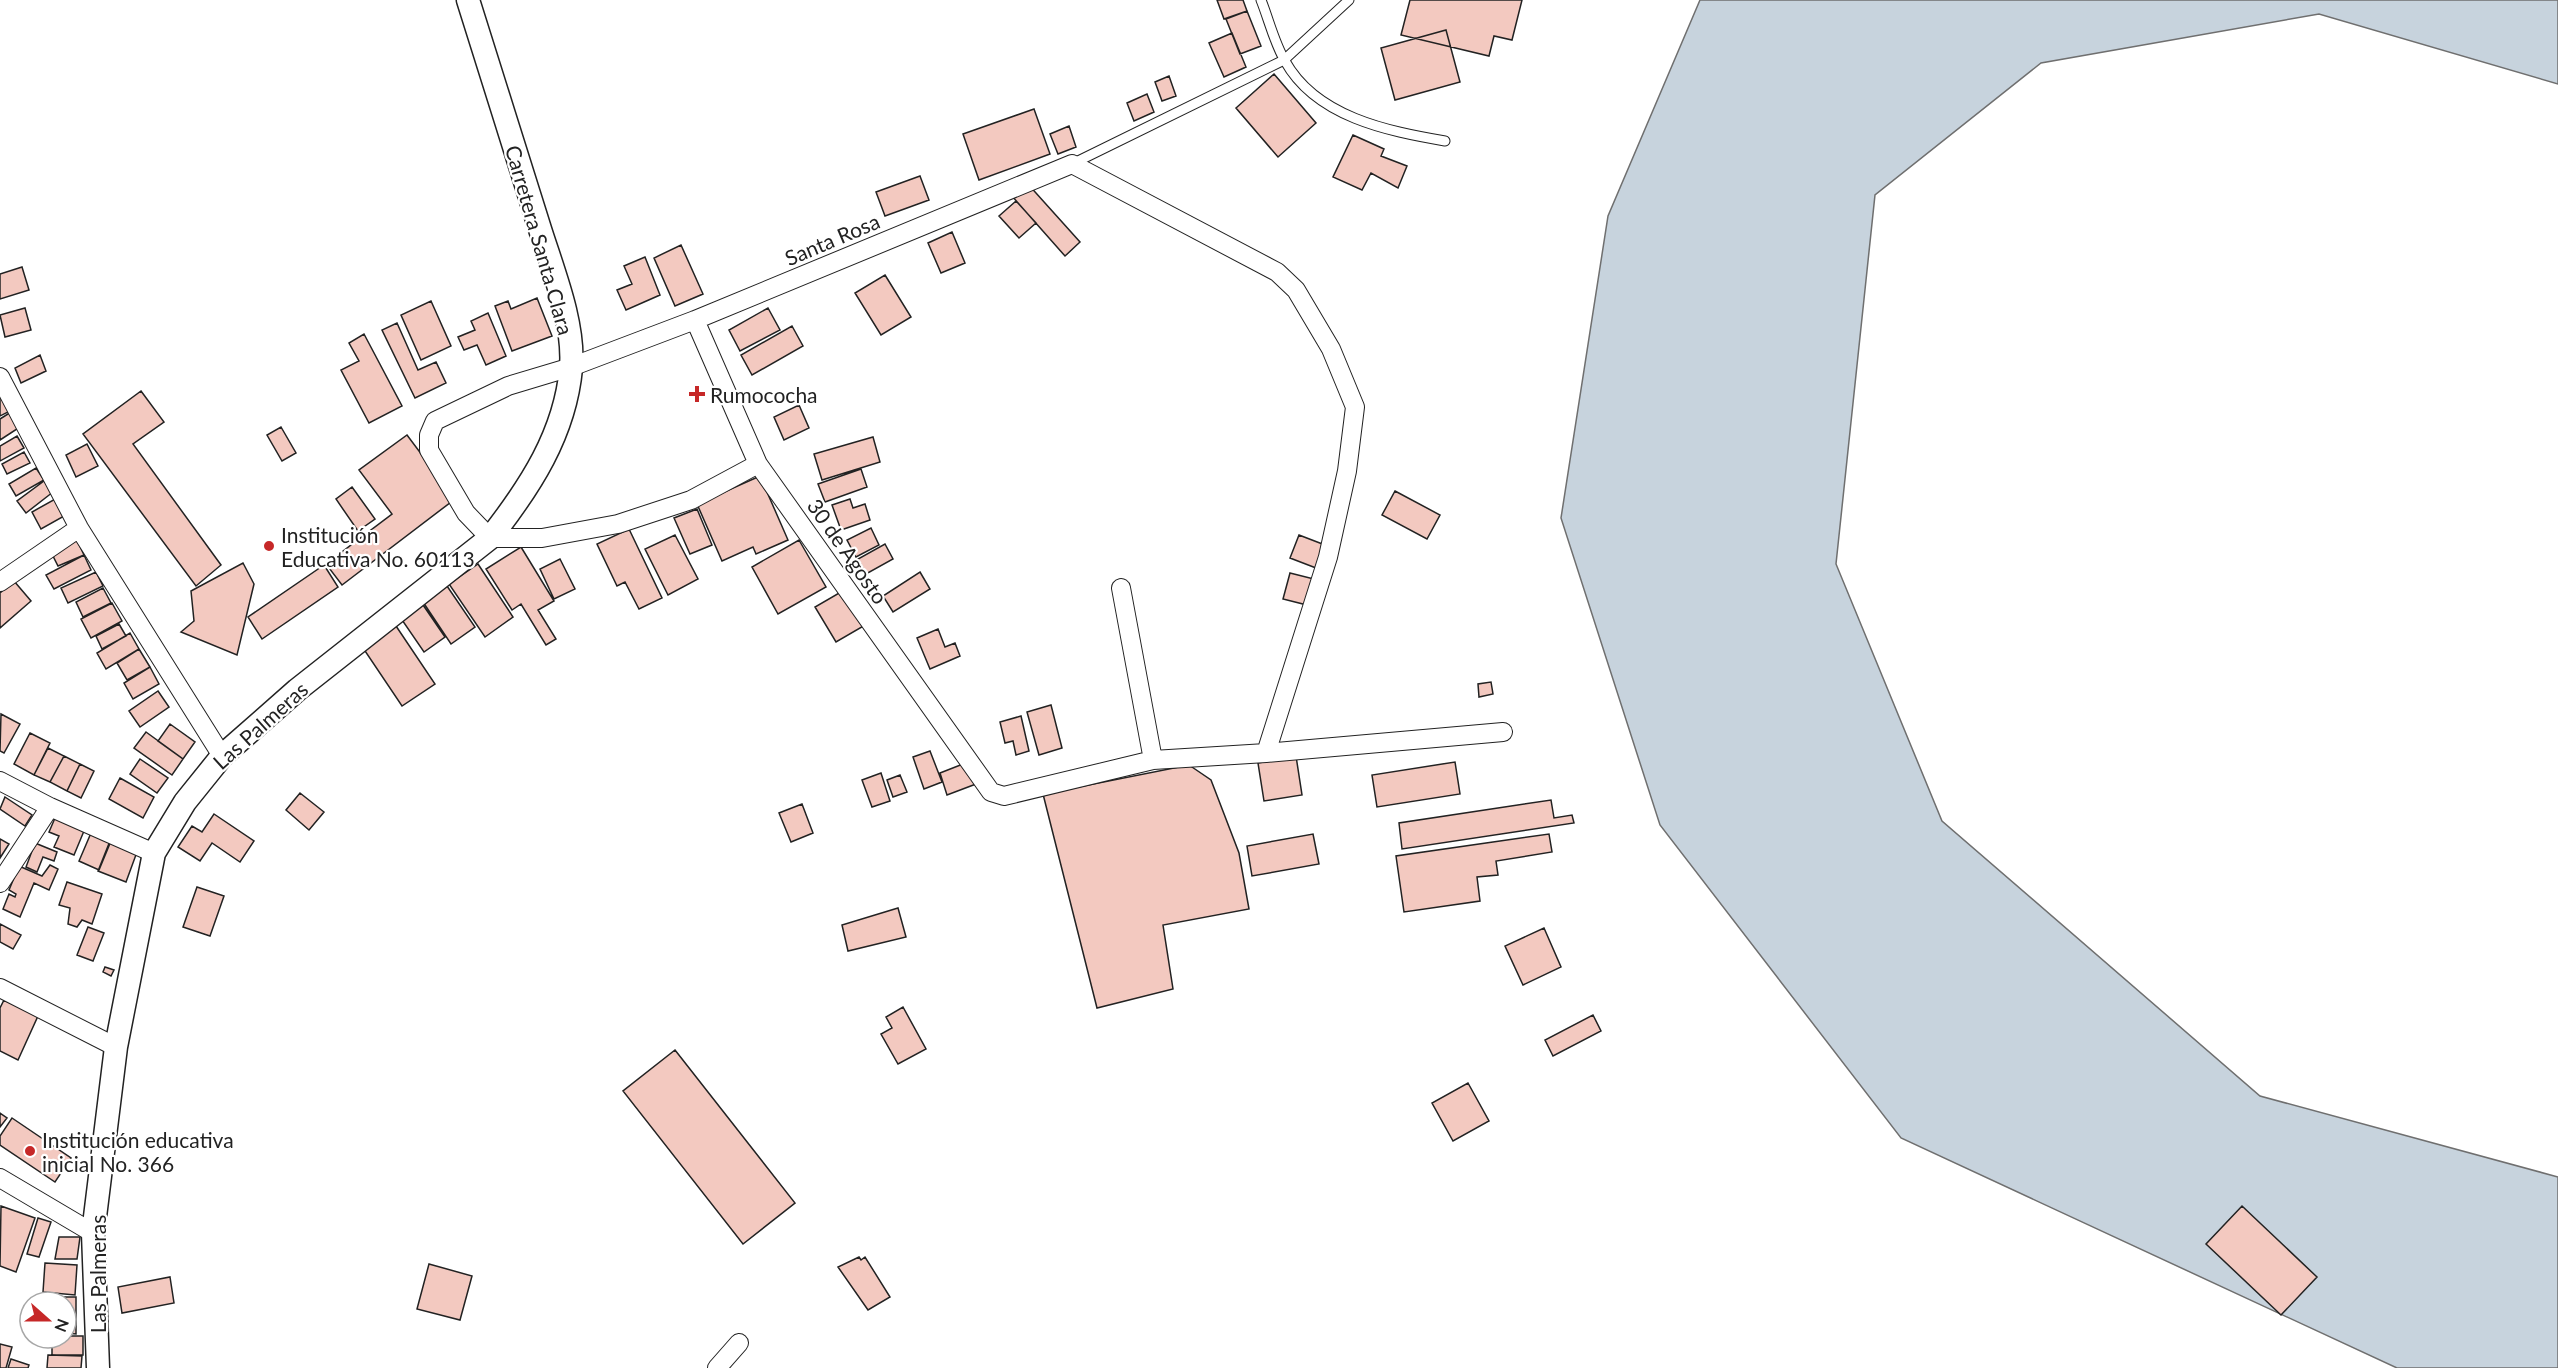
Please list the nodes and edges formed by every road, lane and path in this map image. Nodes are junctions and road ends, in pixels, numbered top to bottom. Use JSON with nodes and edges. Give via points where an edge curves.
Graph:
{"nodes":[{"id":1,"x":468,"y":0,"type":"edge"},
{"id":2,"x":1261,"y":0,"type":"edge"},
{"id":3,"x":1349,"y":0,"type":"edge"},
{"id":4,"x":1284,"y":60,"type":"junction"},
{"id":5,"x":1445,"y":141,"type":"dead end"},
{"id":6,"x":1072,"y":164,"type":"junction"},
{"id":7,"x":696,"y":321,"type":"junction"},
{"id":8,"x":571,"y":367,"type":"junction"},
{"id":9,"x":0,"y":377,"type":"edge"},
{"id":10,"x":758,"y":464,"type":"junction"},
{"id":11,"x":80,"y":528,"type":"junction"},
{"id":12,"x":490,"y":538,"type":"junction"},
{"id":13,"x":0,"y":582,"type":"edge"},
{"id":14,"x":1121,"y":588,"type":"dead end"},
{"id":15,"x":1503,"y":732,"type":"dead end"},
{"id":16,"x":1266,"y":753,"type":"junction"},
{"id":17,"x":222,"y":756,"type":"junction"},
{"id":18,"x":1153,"y":760,"type":"junction"},
{"id":19,"x":0,"y":781,"type":"edge"},
{"id":20,"x":50,"y":807,"type":"junction"},
{"id":21,"x":154,"y":853,"type":"junction"},
{"id":22,"x":0,"y":883,"type":"edge"},
{"id":23,"x":0,"y":988,"type":"edge"},
{"id":24,"x":116,"y":1047,"type":"junction"},
{"id":25,"x":0,"y":1178,"type":"edge"},
{"id":26,"x":93,"y":1233,"type":"junction"},
{"id":27,"x":739,"y":1343,"type":"dead end"},
{"id":28,"x":98,"y":1368,"type":"edge"},
{"id":29,"x":717,"y":1368,"type":"edge"}],
"edges":[{"from":1,"to":8,"type":"street","name":"Carretera Santa Clara","via":[[561,300]]},
{"from":2,"to":4,"type":"lane"},
{"from":3,"to":4,"type":"lane","name":"Santa Rosa"},
{"from":4,"to":5,"type":"lane","via":[[1302,86],[1347,115],[1399,133]]},
{"from":4,"to":6,"type":"lane","name":"Santa Rosa"},
{"from":6,"to":7,"type":"street","name":"Santa Rosa"},
{"from":6,"to":16,"type":"street","via":[[1277,272],[1296,290],[1331,349],[1355,407],[1347,471],[1329,557]]},
{"from":7,"to":8,"type":"street","name":"Santa Rosa"},
{"from":7,"to":10,"type":"street","name":"30 de Agosto"},
{"from":8,"to":12,"type":"street","name":"Carretera Santa Clara","via":[[549,451],[514,508]]},
{"from":8,"to":12,"type":"street","name":"Santa Rosa","via":[[508,386],[435,421],[429,435],[429,450],[466,513]]},
{"from":9,"to":11,"type":"street"},
{"from":10,"to":12,"type":"street","via":[[691,500],[618,524],[542,538]]},
{"from":10,"to":18,"type":"street","name":"30 de Agosto","via":[[991,792],[1004,796]]},
{"from":11,"to":13,"type":"street"},
{"from":11,"to":17,"type":"street"},
{"from":12,"to":17,"type":"street","name":"Las Palmeras","via":[[297,690]]},
{"from":14,"to":18,"type":"street"},
{"from":15,"to":16,"type":"street"},
{"from":16,"to":18,"type":"street"},
{"from":17,"to":21,"type":"street","name":"Las Palmeras","via":[[185,802]]},
{"from":19,"to":20,"type":"street"},
{"from":20,"to":21,"type":"street"},
{"from":20,"to":22,"type":"street"},
{"from":21,"to":24,"type":"street","name":"Las Palmeras"},
{"from":23,"to":24,"type":"street"},
{"from":24,"to":26,"type":"street","name":"Las Palmeras"},
{"from":25,"to":26,"type":"street"},
{"from":26,"to":28,"type":"street","name":"Las Palmeras"},
{"from":27,"to":29,"type":"street"}]}
